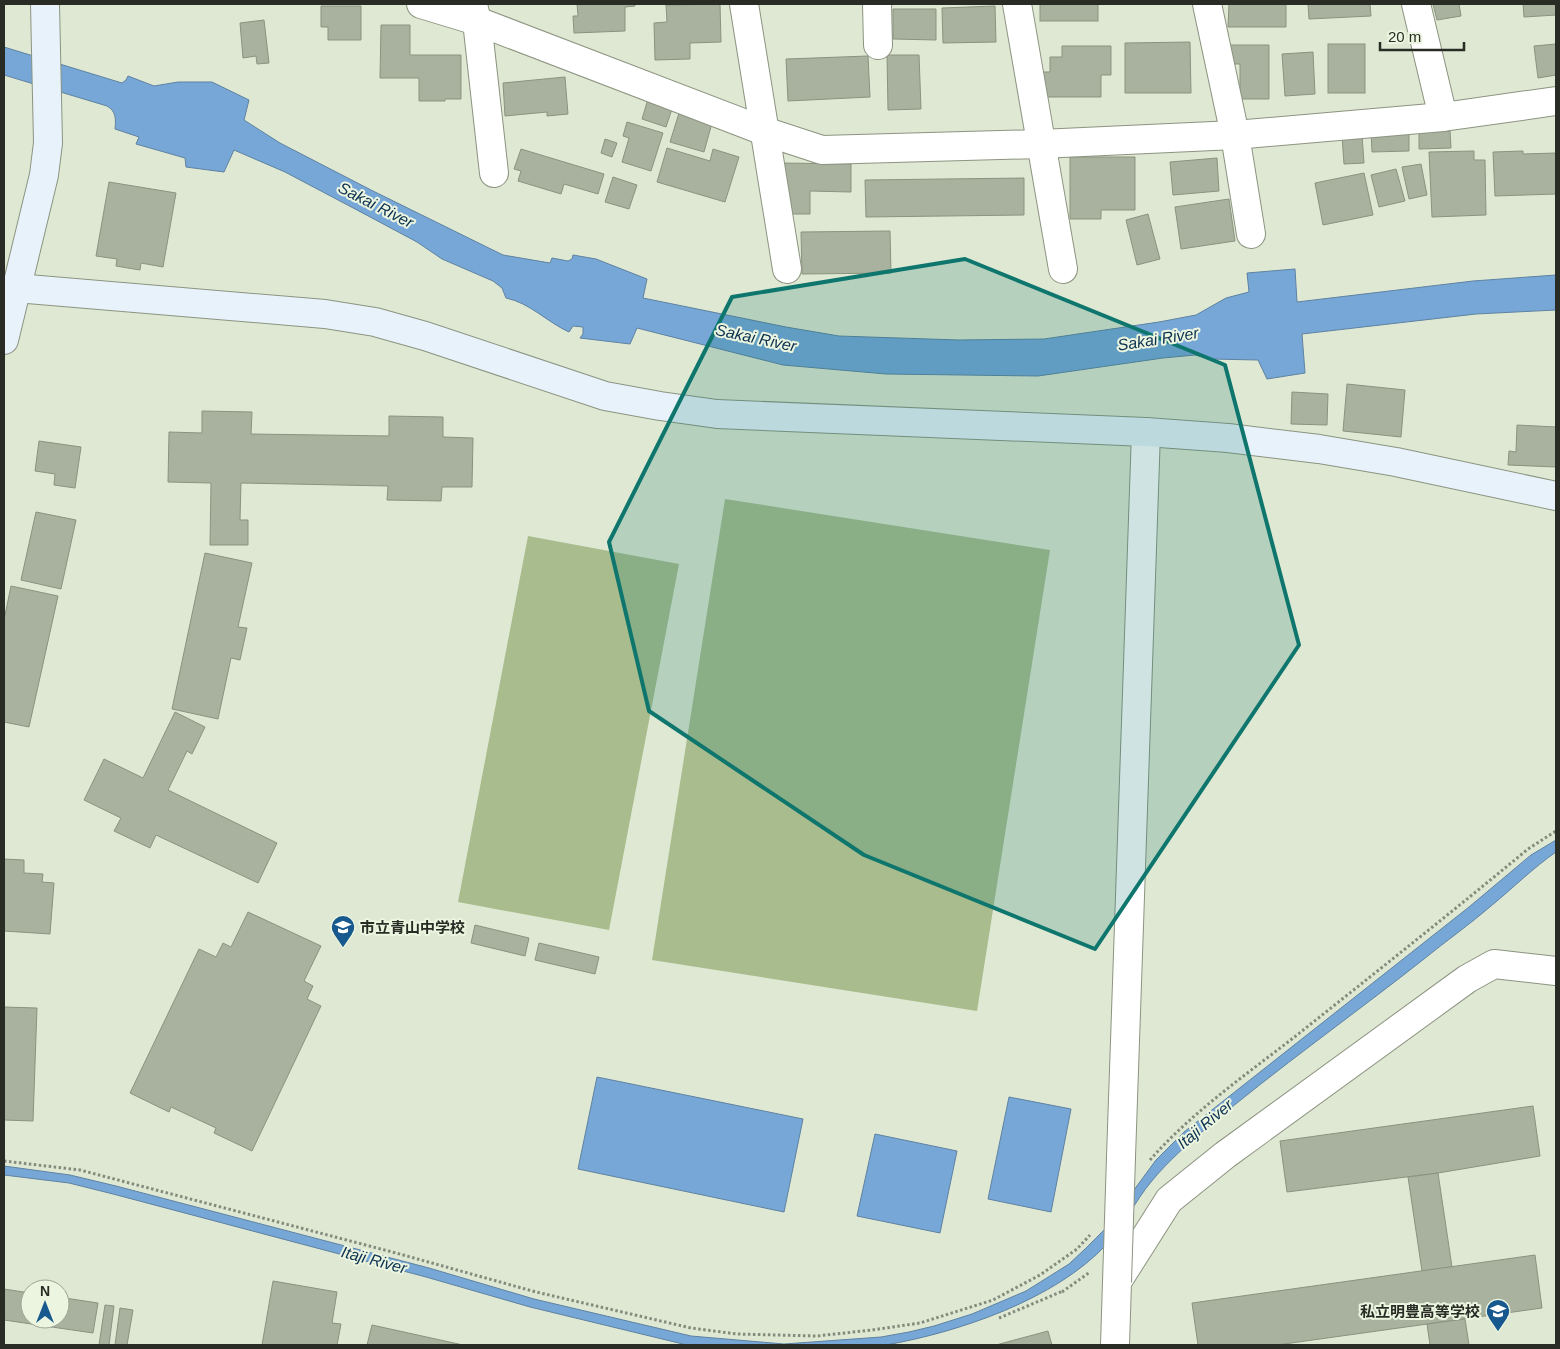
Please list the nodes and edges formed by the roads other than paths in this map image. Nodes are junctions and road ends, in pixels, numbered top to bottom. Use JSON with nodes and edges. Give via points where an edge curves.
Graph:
{"nodes":[{"id":1,"x":422,"y":4,"type":"edge"},
{"id":2,"x":744,"y":4,"type":"edge"},
{"id":3,"x":877,"y":4,"type":"edge"},
{"id":4,"x":1017,"y":4,"type":"edge"},
{"id":5,"x":1207,"y":4,"type":"edge"},
{"id":6,"x":1416,"y":4,"type":"edge"},
{"id":7,"x":475,"y":12,"type":"edge"},
{"id":8,"x":45,"y":16,"type":"edge"},
{"id":9,"x":878,"y":45,"type":"dead end"},
{"id":10,"x":1556,"y":101,"type":"edge"},
{"id":11,"x":1443,"y":117,"type":"junction"},
{"id":12,"x":764,"y":131,"type":"junction"},
{"id":13,"x":1234,"y":135,"type":"junction"},
{"id":14,"x":1040,"y":144,"type":"junction"},
{"id":15,"x":494,"y":173,"type":"dead end"},
{"id":16,"x":1251,"y":234,"type":"dead end"},
{"id":17,"x":787,"y":270,"type":"dead end"},
{"id":18,"x":1063,"y":270,"type":"dead end"},
{"id":19,"x":16,"y":288,"type":"junction"},
{"id":20,"x":4,"y":340,"type":"edge"},
{"id":21,"x":1146,"y":432,"type":"junction"},
{"id":22,"x":1556,"y":496,"type":"edge"},
{"id":23,"x":1556,"y":971,"type":"edge"},
{"id":24,"x":1104,"y":1281,"type":"junction"},
{"id":25,"x":1115,"y":1345,"type":"edge"}],
"edges":[{"from":1,"to":7,"type":"street"},
{"from":2,"to":12,"type":"street"},
{"from":3,"to":9,"type":"street"},
{"from":4,"to":14,"type":"street"},
{"from":5,"to":13,"type":"street"},
{"from":6,"to":11,"type":"street"},
{"from":7,"to":12,"type":"street"},
{"from":7,"to":15,"type":"street"},
{"from":8,"to":19,"type":"street","via":[[48,143],[44,175]]},
{"from":10,"to":11,"type":"street"},
{"from":11,"to":13,"type":"street"},
{"from":12,"to":14,"type":"street","via":[[822,150]]},
{"from":12,"to":17,"type":"street"},
{"from":13,"to":14,"type":"street"},
{"from":13,"to":16,"type":"street"},
{"from":14,"to":18,"type":"street"},
{"from":19,"to":20,"type":"street"},
{"from":19,"to":21,"type":"street","via":[[325,314],[375,322],[604,396],[717,414]]},
{"from":21,"to":22,"type":"street","via":[[1319,449]]},
{"from":21,"to":24,"type":"street","bridge":true,"via":[[1134,1160]]},
{"from":23,"to":24,"type":"street","via":[[1494,964],[1467,980],[1225,1156],[1170,1200]]},
{"from":24,"to":25,"type":"street"}]}
